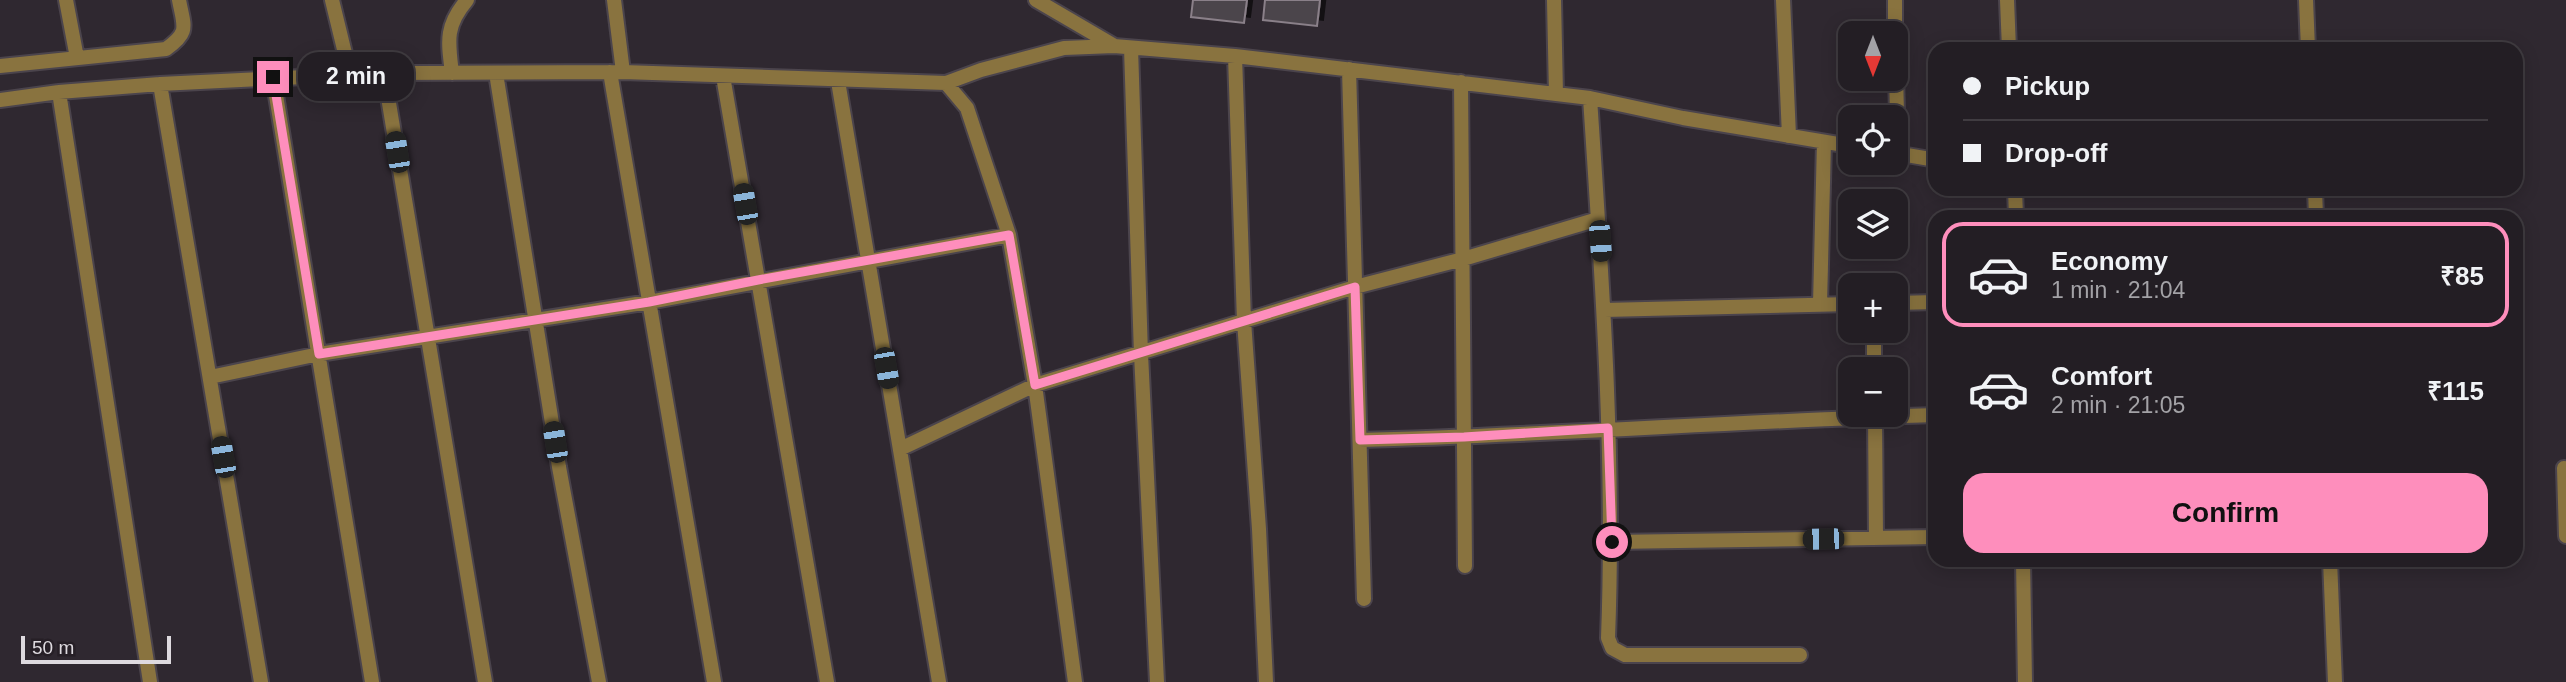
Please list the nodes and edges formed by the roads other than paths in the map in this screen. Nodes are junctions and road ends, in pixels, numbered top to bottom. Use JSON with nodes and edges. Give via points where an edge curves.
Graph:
{"nodes":[{"id":1,"x":66,"y":0,"type":"edge"},
{"id":2,"x":179,"y":0,"type":"edge"},
{"id":3,"x":332,"y":0,"type":"edge"},
{"id":4,"x":467,"y":0,"type":"edge"},
{"id":5,"x":614,"y":0,"type":"edge"},
{"id":6,"x":1036,"y":0,"type":"edge"},
{"id":7,"x":1554,"y":0,"type":"edge"},
{"id":8,"x":1783,"y":0,"type":"edge"},
{"id":9,"x":1895,"y":0,"type":"edge"},
{"id":10,"x":2007,"y":0,"type":"edge"},
{"id":11,"x":2306,"y":0,"type":"edge"},
{"id":12,"x":1895,"y":21,"type":"edge"},
{"id":13,"x":2009,"y":42,"type":"edge"},
{"id":14,"x":2308,"y":42,"type":"edge"},
{"id":15,"x":1115,"y":46,"type":"junction"},
{"id":16,"x":1130,"y":48,"type":"junction"},
{"id":17,"x":1235,"y":56,"type":"junction"},
{"id":18,"x":77,"y":58,"type":"junction"},
{"id":19,"x":0,"y":66,"type":"edge"},
{"id":20,"x":1349,"y":69,"type":"junction"},
{"id":21,"x":616,"y":72,"type":"junction"},
{"id":22,"x":384,"y":73,"type":"junction"},
{"id":23,"x":452,"y":73,"type":"junction"},
{"id":24,"x":496,"y":73,"type":"junction"},
{"id":25,"x":351,"y":74,"type":"junction"},
{"id":26,"x":723,"y":76,"type":"junction"},
{"id":27,"x":273,"y":77,"type":"junction"},
{"id":28,"x":838,"y":81,"type":"junction"},
{"id":29,"x":1461,"y":82,"type":"junction"},
{"id":30,"x":946,"y":83,"type":"junction"},
{"id":31,"x":160,"y":84,"type":"junction"},
{"id":32,"x":59,"y":92,"type":"junction"},
{"id":33,"x":1556,"y":94,"type":"junction"},
{"id":34,"x":1590,"y":98,"type":"junction"},
{"id":35,"x":0,"y":100,"type":"edge"},
{"id":36,"x":1789,"y":136,"type":"junction"},
{"id":37,"x":1824,"y":142,"type":"junction"},
{"id":38,"x":1838,"y":144,"type":"edge"},
{"id":39,"x":1908,"y":156,"type":"edge"},
{"id":40,"x":1928,"y":159,"type":"edge"},
{"id":41,"x":1598,"y":219,"type":"junction"},
{"id":42,"x":1009,"y":235,"type":"junction"},
{"id":43,"x":1463,"y":259,"type":"junction"},
{"id":44,"x":868,"y":260,"type":"junction"},
{"id":45,"x":758,"y":280,"type":"junction"},
{"id":46,"x":1355,"y":287,"type":"junction"},
{"id":47,"x":649,"y":302,"type":"junction"},
{"id":48,"x":1928,"y":302,"type":"edge"},
{"id":49,"x":1908,"y":303,"type":"edge"},
{"id":50,"x":1838,"y":304,"type":"edge"},
{"id":51,"x":1820,"y":305,"type":"junction"},
{"id":52,"x":1604,"y":310,"type":"junction"},
{"id":53,"x":536,"y":320,"type":"junction"},
{"id":54,"x":1244,"y":321,"type":"junction"},
{"id":55,"x":427,"y":338,"type":"junction"},
{"id":56,"x":319,"y":354,"type":"junction"},
{"id":57,"x":1141,"y":354,"type":"junction"},
{"id":58,"x":210,"y":377,"type":"junction"},
{"id":59,"x":1035,"y":385,"type":"junction"},
{"id":60,"x":1908,"y":415,"type":"edge"},
{"id":61,"x":1928,"y":415,"type":"edge"},
{"id":62,"x":1838,"y":418,"type":"edge"},
{"id":63,"x":1875,"y":427,"type":"edge"},
{"id":64,"x":1608,"y":428,"type":"junction"},
{"id":65,"x":1464,"y":437,"type":"junction"},
{"id":66,"x":1360,"y":440,"type":"junction"},
{"id":67,"x":900,"y":449,"type":"junction"},
{"id":68,"x":2564,"y":468,"type":"dead end"},
{"id":69,"x":2566,"y":536,"type":"edge"},
{"id":70,"x":1928,"y":537,"type":"edge"},
{"id":71,"x":1876,"y":538,"type":"junction"},
{"id":72,"x":1612,"y":542,"type":"junction"},
{"id":73,"x":1465,"y":566,"type":"dead end"},
{"id":74,"x":2023,"y":567,"type":"edge"},
{"id":75,"x":2330,"y":567,"type":"edge"},
{"id":76,"x":1364,"y":599,"type":"dead end"},
{"id":77,"x":1800,"y":655,"type":"dead end"},
{"id":78,"x":150,"y":682,"type":"edge"},
{"id":79,"x":261,"y":682,"type":"edge"},
{"id":80,"x":372,"y":682,"type":"edge"},
{"id":81,"x":485,"y":682,"type":"edge"},
{"id":82,"x":598,"y":682,"type":"edge"},
{"id":83,"x":713,"y":682,"type":"edge"},
{"id":84,"x":827,"y":682,"type":"edge"},
{"id":85,"x":939,"y":682,"type":"edge"},
{"id":86,"x":1075,"y":682,"type":"edge"},
{"id":87,"x":1157,"y":682,"type":"edge"},
{"id":88,"x":1266,"y":682,"type":"edge"},
{"id":89,"x":2025,"y":682,"type":"edge"},
{"id":90,"x":2335,"y":682,"type":"edge"}],
"edges":[{"from":1,"to":18,"type":"street"},
{"from":2,"to":18,"type":"street","via":[[185,29],[166,49]]},
{"from":3,"to":25,"type":"street"},
{"from":4,"to":23,"type":"street","via":[[454,15],[448,40]]},
{"from":5,"to":21,"type":"street"},
{"from":6,"to":15,"type":"street"},
{"from":7,"to":33,"type":"street"},
{"from":8,"to":36,"type":"street"},
{"from":9,"to":12,"type":"street"},
{"from":10,"to":13,"type":"street"},
{"from":11,"to":14,"type":"street"},
{"from":15,"to":16,"type":"street"},
{"from":15,"to":30,"type":"street","via":[[1064,48]]},
{"from":16,"to":17,"type":"street"},
{"from":16,"to":57,"type":"street"},
{"from":17,"to":20,"type":"street"},
{"from":17,"to":54,"type":"street"},
{"from":18,"to":19,"type":"street"},
{"from":20,"to":29,"type":"street"},
{"from":20,"to":46,"type":"street"},
{"from":21,"to":24,"type":"street"},
{"from":21,"to":26,"type":"street"},
{"from":21,"to":47,"type":"street"},
{"from":22,"to":23,"type":"street"},
{"from":22,"to":25,"type":"street"},
{"from":22,"to":55,"type":"street"},
{"from":23,"to":24,"type":"street"},
{"from":24,"to":53,"type":"street"},
{"from":25,"to":27,"type":"street"},
{"from":26,"to":28,"type":"street"},
{"from":26,"to":45,"type":"street"},
{"from":27,"to":31,"type":"street"},
{"from":27,"to":56,"type":"street"},
{"from":28,"to":30,"type":"street"},
{"from":28,"to":44,"type":"street"},
{"from":29,"to":33,"type":"street"},
{"from":29,"to":43,"type":"street"},
{"from":30,"to":42,"type":"street","via":[[967,108]]},
{"from":31,"to":32,"type":"street"},
{"from":31,"to":58,"type":"street"},
{"from":32,"to":35,"type":"street"},
{"from":32,"to":78,"type":"street"},
{"from":33,"to":34,"type":"street"},
{"from":34,"to":36,"type":"street"},
{"from":34,"to":41,"type":"street"},
{"from":36,"to":37,"type":"street"},
{"from":37,"to":38,"type":"street"},
{"from":37,"to":51,"type":"street"},
{"from":39,"to":40,"type":"street"},
{"from":41,"to":43,"type":"street"},
{"from":41,"to":52,"type":"street"},
{"from":42,"to":44,"type":"street"},
{"from":42,"to":59,"type":"street"},
{"from":43,"to":46,"type":"street"},
{"from":43,"to":65,"type":"street"},
{"from":44,"to":45,"type":"street"},
{"from":44,"to":67,"type":"street"},
{"from":45,"to":47,"type":"street"},
{"from":45,"to":84,"type":"street"},
{"from":46,"to":54,"type":"street"},
{"from":46,"to":66,"type":"street"},
{"from":47,"to":53,"type":"street"},
{"from":47,"to":83,"type":"street"},
{"from":48,"to":49,"type":"street"},
{"from":50,"to":51,"type":"street"},
{"from":51,"to":52,"type":"street"},
{"from":52,"to":64,"type":"street"},
{"from":53,"to":55,"type":"street"},
{"from":53,"to":82,"type":"street"},
{"from":54,"to":57,"type":"street"},
{"from":54,"to":88,"type":"street"},
{"from":55,"to":56,"type":"street"},
{"from":55,"to":81,"type":"street"},
{"from":56,"to":58,"type":"street"},
{"from":56,"to":80,"type":"street"},
{"from":57,"to":59,"type":"street"},
{"from":57,"to":87,"type":"street"},
{"from":58,"to":79,"type":"street"},
{"from":59,"to":67,"type":"street"},
{"from":59,"to":86,"type":"street"},
{"from":60,"to":61,"type":"street"},
{"from":62,"to":64,"type":"street"},
{"from":63,"to":71,"type":"street"},
{"from":64,"to":65,"type":"street"},
{"from":64,"to":72,"type":"street"},
{"from":65,"to":66,"type":"street"},
{"from":65,"to":73,"type":"street"},
{"from":66,"to":76,"type":"street"},
{"from":67,"to":85,"type":"street"},
{"from":68,"to":69,"type":"street"},
{"from":70,"to":71,"type":"street"},
{"from":71,"to":72,"type":"street"},
{"from":72,"to":77,"type":"street","via":[[1608,638],[1612,648],[1625,655]]},
{"from":74,"to":89,"type":"street"},
{"from":75,"to":90,"type":"street"}]}
